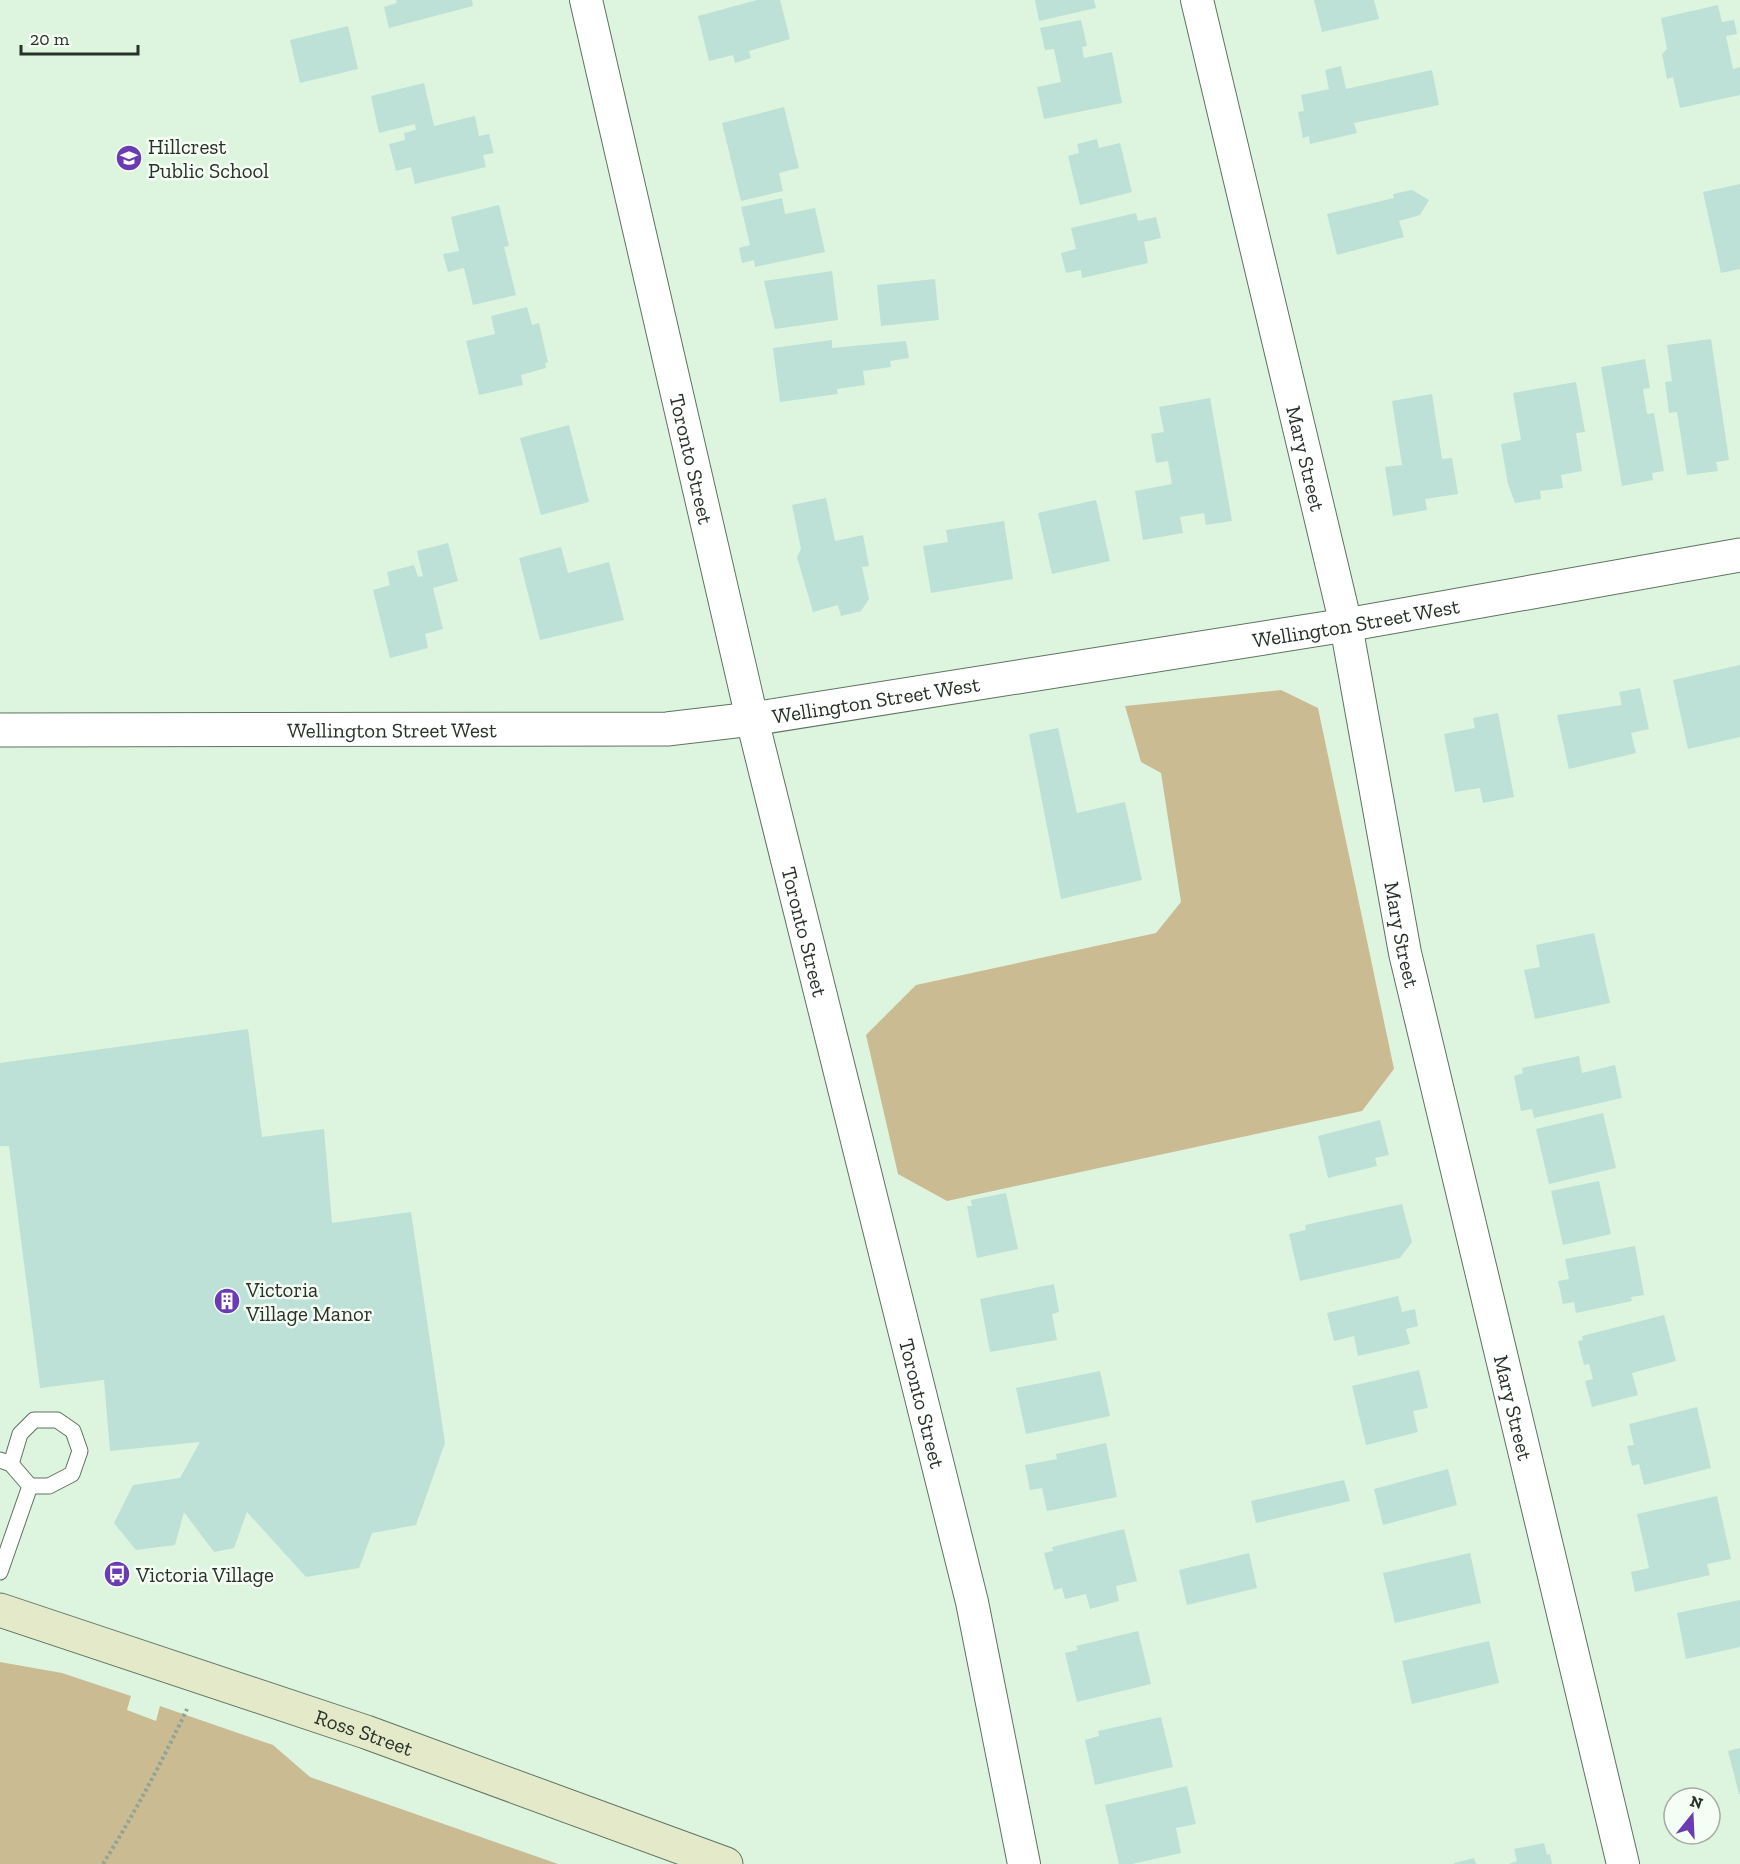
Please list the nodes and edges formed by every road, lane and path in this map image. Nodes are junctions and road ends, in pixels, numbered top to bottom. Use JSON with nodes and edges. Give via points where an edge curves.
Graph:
{"nodes":[{"id":1,"x":586,"y":0,"type":"edge"},
{"id":2,"x":1197,"y":0,"type":"edge"},
{"id":3,"x":1740,"y":555,"type":"edge"},
{"id":4,"x":1346,"y":625,"type":"junction"},
{"id":5,"x":752,"y":719,"type":"junction"},
{"id":6,"x":0,"y":730,"type":"edge"},
{"id":7,"x":5,"y":1462,"type":"edge"},
{"id":8,"x":30,"y":1486,"type":"junction"},
{"id":9,"x":0,"y":1572,"type":"edge"},
{"id":10,"x":0,"y":1610,"type":"edge"},
{"id":11,"x":187,"y":1708,"type":"dead end"},
{"id":12,"x":103,"y":1864,"type":"edge"},
{"id":13,"x":726,"y":1864,"type":"edge"},
{"id":14,"x":1024,"y":1864,"type":"edge"},
{"id":15,"x":1623,"y":1864,"type":"edge"}],
"edges":[{"from":1,"to":5,"type":"street","name":"Toronto Street"},
{"from":2,"to":4,"type":"street","name":"Mary Street"},
{"from":3,"to":4,"type":"street","name":"Wellington Street West"},
{"from":4,"to":5,"type":"street","name":"Wellington Street West"},
{"from":4,"to":15,"type":"street","name":"Mary Street","via":[[1405,953]]},
{"from":5,"to":6,"type":"street","name":"Wellington Street West","via":[[667,729]]},
{"from":5,"to":14,"type":"street","name":"Toronto Street","via":[[972,1602]]},
{"from":7,"to":8,"type":"lane"},
{"from":7,"to":8,"type":"lane","via":[[20,1434],[34,1420],[57,1420],[73,1431],[80,1451],[72,1474],[49,1486]]},
{"from":8,"to":9,"type":"lane"},
{"from":10,"to":13,"type":"main road","name":"Ross Street","via":[[366,1732]]},
{"from":11,"to":12,"type":"path"}]}
